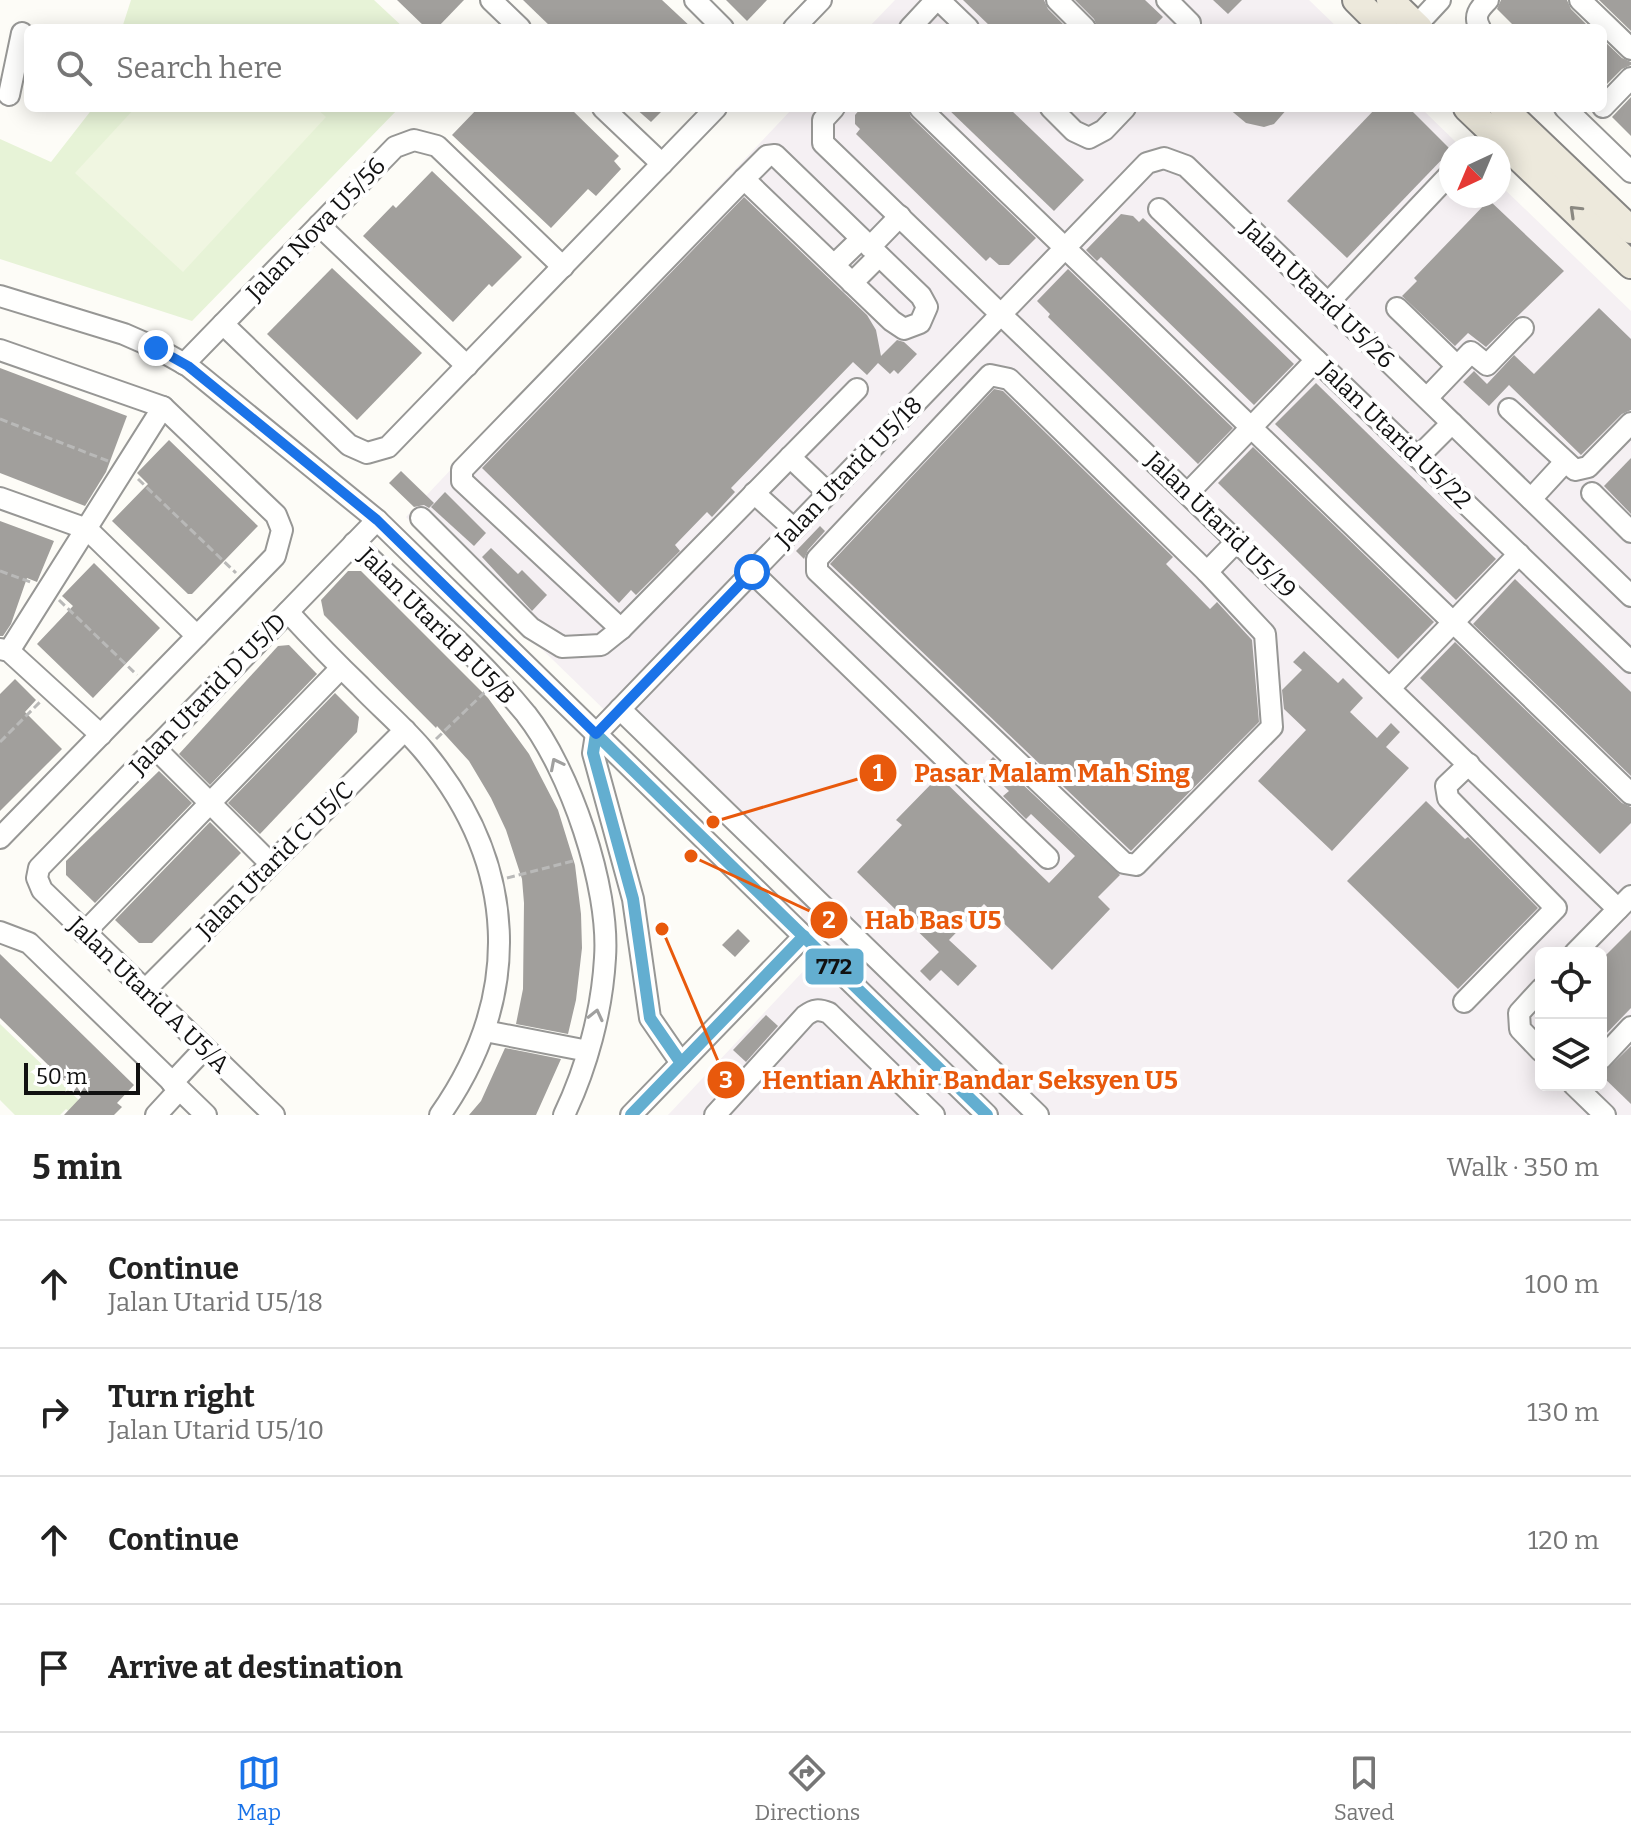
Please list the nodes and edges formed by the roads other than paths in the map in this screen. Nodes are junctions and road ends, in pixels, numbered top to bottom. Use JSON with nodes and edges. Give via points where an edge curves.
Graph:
{"nodes":[{"id":1,"x":491,"y":0,"type":"edge"},
{"id":2,"x":695,"y":0,"type":"edge"},
{"id":3,"x":821,"y":0,"type":"edge"},
{"id":4,"x":937,"y":0,"type":"edge"},
{"id":5,"x":1057,"y":0,"type":"edge"},
{"id":6,"x":1167,"y":0,"type":"edge"},
{"id":7,"x":1356,"y":0,"type":"edge"},
{"id":8,"x":1390,"y":0,"type":"edge"},
{"id":9,"x":1440,"y":0,"type":"edge"},
{"id":10,"x":1488,"y":0,"type":"edge"},
{"id":11,"x":1580,"y":0,"type":"edge"},
{"id":12,"x":516,"y":24,"type":"edge"},
{"id":13,"x":719,"y":24,"type":"edge"},
{"id":14,"x":798,"y":24,"type":"edge"},
{"id":15,"x":914,"y":24,"type":"edge"},
{"id":16,"x":964,"y":24,"type":"edge"},
{"id":17,"x":1081,"y":24,"type":"edge"},
{"id":18,"x":1190,"y":24,"type":"edge"},
{"id":19,"x":1380,"y":24,"type":"edge"},
{"id":20,"x":1413,"y":24,"type":"edge"},
{"id":21,"x":1419,"y":24,"type":"edge"},
{"id":22,"x":1478,"y":24,"type":"edge"},
{"id":23,"x":1605,"y":24,"type":"edge"},
{"id":24,"x":1607,"y":26,"type":"edge"},
{"id":25,"x":22,"y":33,"type":"dead end"},
{"id":26,"x":1631,"y":49,"type":"edge"},
{"id":27,"x":8,"y":63,"type":"edge"},
{"id":28,"x":1631,"y":78,"type":"edge"},
{"id":29,"x":9,"y":95,"type":"dead end"},
{"id":30,"x":1607,"y":103,"type":"edge"},
{"id":31,"x":607,"y":112,"type":"edge"},
{"id":32,"x":712,"y":112,"type":"edge"},
{"id":33,"x":830,"y":112,"type":"edge"},
{"id":34,"x":924,"y":112,"type":"edge"},
{"id":35,"x":1055,"y":112,"type":"edge"},
{"id":36,"x":1121,"y":112,"type":"edge"},
{"id":37,"x":1471,"y":112,"type":"edge"},
{"id":38,"x":1507,"y":112,"type":"edge"},
{"id":39,"x":1569,"y":112,"type":"edge"},
{"id":40,"x":1598,"y":112,"type":"edge"},
{"id":41,"x":1584,"y":126,"type":"junction"},
{"id":42,"x":662,"y":164,"type":"junction"},
{"id":43,"x":1631,"y":172,"type":"edge"},
{"id":44,"x":744,"y":179,"type":"junction"},
{"id":45,"x":1439,"y":186,"type":"edge"},
{"id":46,"x":1159,"y":209,"type":"dead end"},
{"id":47,"x":900,"y":216,"type":"junction"},
{"id":48,"x":319,"y":225,"type":"junction"},
{"id":49,"x":1631,"y":230,"type":"edge"},
{"id":50,"x":870,"y":247,"type":"junction"},
{"id":51,"x":1065,"y":248,"type":"junction"},
{"id":52,"x":834,"y":265,"type":"junction"},
{"id":53,"x":1631,"y":265,"type":"edge"},
{"id":54,"x":563,"y":267,"type":"junction"},
{"id":55,"x":852,"y":283,"type":"junction"},
{"id":56,"x":0,"y":296,"type":"edge"},
{"id":57,"x":1328,"y":303,"type":"junction"},
{"id":58,"x":1397,"y":308,"type":"dead end"},
{"id":59,"x":1002,"y":314,"type":"junction"},
{"id":60,"x":223,"y":324,"type":"junction"},
{"id":61,"x":1523,"y":328,"type":"dead end"},
{"id":62,"x":0,"y":350,"type":"edge"},
{"id":63,"x":1316,"y":360,"type":"junction"},
{"id":64,"x":184,"y":364,"type":"junction"},
{"id":65,"x":467,"y":366,"type":"junction"},
{"id":66,"x":1457,"y":366,"type":"junction"},
{"id":67,"x":857,"y":389,"type":"dead end"},
{"id":68,"x":1427,"y":398,"type":"junction"},
{"id":69,"x":163,"y":407,"type":"junction"},
{"id":70,"x":1509,"y":409,"type":"dead end"},
{"id":71,"x":1452,"y":423,"type":"junction"},
{"id":72,"x":1631,"y":423,"type":"edge"},
{"id":73,"x":1251,"y":427,"type":"junction"},
{"id":74,"x":871,"y":449,"type":"junction"},
{"id":75,"x":790,"y":457,"type":"junction"},
{"id":76,"x":1418,"y":457,"type":"junction"},
{"id":77,"x":1565,"y":462,"type":"junction"},
{"id":78,"x":897,"y":471,"type":"junction"},
{"id":79,"x":754,"y":493,"type":"junction"},
{"id":80,"x":828,"y":493,"type":"junction"},
{"id":81,"x":1188,"y":493,"type":"junction"},
{"id":82,"x":1592,"y":493,"type":"dead end"},
{"id":83,"x":0,"y":498,"type":"edge"},
{"id":84,"x":1531,"y":499,"type":"junction"},
{"id":85,"x":421,"y":518,"type":"dead end"},
{"id":86,"x":377,"y":520,"type":"junction"},
{"id":87,"x":87,"y":529,"type":"junction"},
{"id":88,"x":794,"y":529,"type":"junction"},
{"id":89,"x":1631,"y":532,"type":"edge"},
{"id":90,"x":1237,"y":541,"type":"junction"},
{"id":91,"x":354,"y":543,"type":"junction"},
{"id":92,"x":1519,"y":554,"type":"junction"},
{"id":93,"x":752,"y":572,"type":"junction"},
{"id":94,"x":1207,"y":572,"type":"junction"},
{"id":95,"x":1631,"y":596,"type":"edge"},
{"id":96,"x":288,"y":612,"type":"junction"},
{"id":97,"x":1453,"y":622,"type":"junction"},
{"id":98,"x":621,"y":629,"type":"junction"},
{"id":99,"x":197,"y":636,"type":"junction"},
{"id":100,"x":5,"y":650,"type":"edge"},
{"id":101,"x":1631,"y":662,"type":"edge"},
{"id":102,"x":341,"y":668,"type":"junction"},
{"id":103,"x":1390,"y":688,"type":"junction"},
{"id":104,"x":620,"y":709,"type":"junction"},
{"id":105,"x":405,"y":730,"type":"junction"},
{"id":106,"x":596,"y":734,"type":"junction"},
{"id":107,"x":101,"y":735,"type":"junction"},
{"id":108,"x":155,"y":748,"type":"junction"},
{"id":109,"x":1469,"y":764,"type":"junction"},
{"id":110,"x":1631,"y":794,"type":"edge"},
{"id":111,"x":210,"y":804,"type":"junction"},
{"id":112,"x":0,"y":838,"type":"edge"},
{"id":113,"x":1048,"y":858,"type":"dead end"},
{"id":114,"x":271,"y":864,"type":"junction"},
{"id":115,"x":39,"y":868,"type":"joint"},
{"id":116,"x":1627,"y":900,"type":"edge"},
{"id":117,"x":818,"y":901,"type":"junction"},
{"id":118,"x":799,"y":931,"type":"junction"},
{"id":119,"x":0,"y":932,"type":"edge"},
{"id":120,"x":84,"y":933,"type":"junction"},
{"id":121,"x":1581,"y":947,"type":"edge"},
{"id":122,"x":145,"y":990,"type":"junction"},
{"id":123,"x":1535,"y":996,"type":"edge"},
{"id":124,"x":1464,"y":1002,"type":"dead end"},
{"id":125,"x":1631,"y":1027,"type":"edge"},
{"id":126,"x":485,"y":1031,"type":"junction"},
{"id":127,"x":1535,"y":1045,"type":"edge"},
{"id":128,"x":205,"y":1048,"type":"junction"},
{"id":129,"x":588,"y":1051,"type":"junction"},
{"id":130,"x":1607,"y":1053,"type":"edge"},
{"id":131,"x":681,"y":1063,"type":"junction"},
{"id":132,"x":176,"y":1086,"type":"junction"},
{"id":133,"x":1581,"y":1091,"type":"edge"},
{"id":134,"x":156,"y":1115,"type":"edge"},
{"id":135,"x":206,"y":1115,"type":"edge"},
{"id":136,"x":274,"y":1115,"type":"edge"},
{"id":137,"x":440,"y":1115,"type":"edge"},
{"id":138,"x":564,"y":1115,"type":"edge"},
{"id":139,"x":631,"y":1115,"type":"edge"},
{"id":140,"x":715,"y":1115,"type":"edge"},
{"id":141,"x":934,"y":1115,"type":"edge"},
{"id":142,"x":987,"y":1115,"type":"edge"},
{"id":143,"x":1038,"y":1115,"type":"edge"},
{"id":144,"x":1605,"y":1115,"type":"edge"}],
"edges":[{"from":1,"to":12,"type":"street"},
{"from":2,"to":13,"type":"street"},
{"from":3,"to":14,"type":"street"},
{"from":4,"to":15,"type":"street"},
{"from":4,"to":16,"type":"street"},
{"from":5,"to":17,"type":"street"},
{"from":6,"to":18,"type":"street"},
{"from":7,"to":19,"type":"main road"},
{"from":8,"to":20,"type":"main road"},
{"from":9,"to":21,"type":"street"},
{"from":10,"to":22,"type":"street","via":[[1477,11]]},
{"from":11,"to":23,"type":"street"},
{"from":24,"to":26,"type":"street"},
{"from":25,"to":27,"type":"street"},
{"from":27,"to":29,"type":"street"},
{"from":28,"to":30,"type":"street"},
{"from":31,"to":42,"type":"street"},
{"from":32,"to":42,"type":"street"},
{"from":33,"to":47,"type":"street","name":"Jalan Utarid U5/19","via":[[823,120],[823,143]]},
{"from":34,"to":51,"type":"street"},
{"from":35,"to":36,"type":"street","via":[[1089,138]]},
{"from":53,"to":37,"type":"main road","one_way":true},
{"from":38,"to":49,"type":"main road"},
{"from":39,"to":41,"type":"street"},
{"from":40,"to":41,"type":"street"},
{"from":41,"to":43,"type":"street"},
{"from":42,"to":54,"type":"street"},
{"from":44,"to":50,"type":"street","via":[[767,156],[775,155]]},
{"from":44,"to":52,"type":"street"},
{"from":44,"to":98,"type":"street","via":[[462,470],[462,481]]},
{"from":45,"to":57,"type":"street"},
{"from":46,"to":63,"type":"street","name":"Jalan Utarid U5/22"},
{"from":47,"to":50,"type":"street"},
{"from":47,"to":59,"type":"street","name":"Jalan Utarid U5/19"},
{"from":48,"to":54,"type":"street","name":"Jalan Nova U5/56","via":[[395,147],[414,140],[437,146]]},
{"from":48,"to":60,"type":"street","name":"Jalan Nova U5/56"},
{"from":48,"to":65,"type":"street"},
{"from":50,"to":52,"type":"street"},
{"from":50,"to":55,"type":"street"},
{"from":50,"to":55,"type":"street","via":[[921,296],[927,307],[920,323],[904,329]]},
{"from":51,"to":57,"type":"street","name":"Jalan Utarid U5/26","via":[[1147,163],[1164,158],[1186,166]]},
{"from":51,"to":59,"type":"street","name":"Jalan Utarid U5/26"},
{"from":51,"to":73,"type":"street"},
{"from":52,"to":55,"type":"street"},
{"from":54,"to":65,"type":"street"},
{"from":56,"to":64,"type":"street","via":[[124,334]]},
{"from":57,"to":68,"type":"street","name":"Jalan Utarid U5/26"},
{"from":58,"to":66,"type":"street"},
{"from":59,"to":74,"type":"street","name":"Jalan Utarid U5/18"},
{"from":59,"to":81,"type":"street","name":"Jalan Utarid U5/19"},
{"from":60,"to":64,"type":"street","name":"Jalan Nova U5/56"},
{"from":60,"to":65,"type":"street","via":[[349,445],[367,453],[388,447]]},
{"from":61,"to":66,"type":"street","via":[[1489,364],[1472,351]]},
{"from":62,"to":69,"type":"street"},
{"from":63,"to":73,"type":"street"},
{"from":63,"to":76,"type":"street","name":"Jalan Utarid U5/22"},
{"from":64,"to":86,"type":"street"},
{"from":66,"to":68,"type":"street"},
{"from":67,"to":75,"type":"street"},
{"from":68,"to":71,"type":"street","name":"Jalan Utarid U5/26"},
{"from":69,"to":87,"type":"street"},
{"from":69,"to":99,"type":"street","via":[[276,515],[282,530],[275,556]]},
{"from":70,"to":77,"type":"street"},
{"from":71,"to":76,"type":"street"},
{"from":71,"to":84,"type":"street","name":"Jalan Utarid U5/26"},
{"from":72,"to":77,"type":"street","via":[[1588,467],[1575,470]]},
{"from":73,"to":81,"type":"street"},
{"from":73,"to":97,"type":"street"},
{"from":74,"to":78,"type":"street"},
{"from":74,"to":80,"type":"street","name":"Jalan Utarid U5/18"},
{"from":75,"to":79,"type":"street"},
{"from":75,"to":80,"type":"street"},
{"from":76,"to":92,"type":"street","name":"Jalan Utarid U5/22"},
{"from":77,"to":84,"type":"street"},
{"from":78,"to":94,"type":"street","via":[[990,375],[1009,379]]},
{"from":78,"to":94,"type":"street","via":[[817,559],[817,571],[1124,863],[1136,865],[1272,727],[1265,634]]},
{"from":79,"to":88,"type":"street"},
{"from":79,"to":98,"type":"street"},
{"from":80,"to":88,"type":"street","name":"Jalan Utarid U5/18"},
{"from":81,"to":90,"type":"street","name":"Jalan Utarid U5/19"},
{"from":82,"to":89,"type":"street"},
{"from":83,"to":87,"type":"street"},
{"from":84,"to":95,"type":"street","name":"Jalan Utarid U5/26"},
{"from":85,"to":98,"type":"street","via":[[531,628],[562,647],[601,645]]},
{"from":86,"to":91,"type":"street","name":"Jalan Utarid D U5/D"},
{"from":86,"to":106,"type":"street"},
{"from":87,"to":99,"type":"street"},
{"from":87,"to":100,"type":"street"},
{"from":88,"to":93,"type":"street","name":"Jalan Utarid U5/18"},
{"from":90,"to":94,"type":"street"},
{"from":90,"to":103,"type":"street","name":"Jalan Utarid U5/19"},
{"from":91,"to":96,"type":"street","name":"Jalan Utarid D U5/D"},
{"from":129,"to":91,"type":"street","name":"Jalan Utarid B U5/B","one_way":true,"via":[[606,955],[601,900],[574,801],[528,717]]},
{"from":92,"to":97,"type":"street"},
{"from":92,"to":101,"type":"street","name":"Jalan Utarid U5/22"},
{"from":93,"to":104,"type":"street","name":"Jalan Utarid U5/18"},
{"from":93,"to":113,"type":"street"},
{"from":96,"to":102,"type":"street"},
{"from":96,"to":108,"type":"street","name":"Jalan Utarid D U5/D"},
{"from":97,"to":103,"type":"street"},
{"from":97,"to":110,"type":"street"},
{"from":99,"to":107,"type":"street"},
{"from":100,"to":107,"type":"street"},
{"from":102,"to":105,"type":"street"},
{"from":102,"to":111,"type":"street"},
{"from":103,"to":109,"type":"street","name":"Jalan Utarid U5/19"},
{"from":104,"to":106,"type":"street","name":"Jalan Utarid U5/18"},
{"from":104,"to":117,"type":"street"},
{"from":105,"to":114,"type":"street","name":"Jalan Utarid C U5/C"},
{"from":105,"to":126,"type":"street","via":[[446,780],[477,833],[492,881],[499,970]]},
{"from":106,"to":118,"type":"street"},
{"from":106,"to":131,"type":"street","via":[[593,753],[633,899],[650,1018]]},
{"from":107,"to":112,"type":"street"},
{"from":108,"to":111,"type":"street"},
{"from":108,"to":115,"type":"street","name":"Jalan Utarid D U5/D"},
{"from":109,"to":116,"type":"street","name":"Jalan Utarid U5/19"},
{"from":109,"to":124,"type":"street","via":[[1446,786],[1448,798],[1556,908]]},
{"from":111,"to":114,"type":"street"},
{"from":111,"to":120,"type":"street"},
{"from":114,"to":122,"type":"street","name":"Jalan Utarid C U5/C"},
{"from":115,"to":120,"type":"street","name":"Jalan Utarid A U5/A","via":[[42,890]]},
{"from":116,"to":121,"type":"street"},
{"from":117,"to":118,"type":"street"},
{"from":117,"to":143,"type":"street"},
{"from":118,"to":131,"type":"street"},
{"from":118,"to":142,"type":"street"},
{"from":119,"to":132,"type":"street","via":[[29,943]]},
{"from":120,"to":122,"type":"street","name":"Jalan Utarid A U5/A"},
{"from":122,"to":128,"type":"street","name":"Jalan Utarid A U5/A"},
{"from":123,"to":127,"type":"street","via":[[1519,1013],[1520,1029]]},
{"from":125,"to":130,"type":"street"},
{"from":126,"to":129,"type":"street"},
{"from":126,"to":137,"type":"street"},
{"from":128,"to":132,"type":"street"},
{"from":128,"to":136,"type":"street","name":"Jalan Utarid A U5/A"},
{"from":129,"to":138,"type":"street","name":"Jalan Utarid B U5/B"},
{"from":131,"to":139,"type":"street"},
{"from":132,"to":134,"type":"street"},
{"from":132,"to":135,"type":"street"},
{"from":133,"to":144,"type":"street"},
{"from":140,"to":141,"type":"street","via":[[805,1016],[820,1010]]}]}
